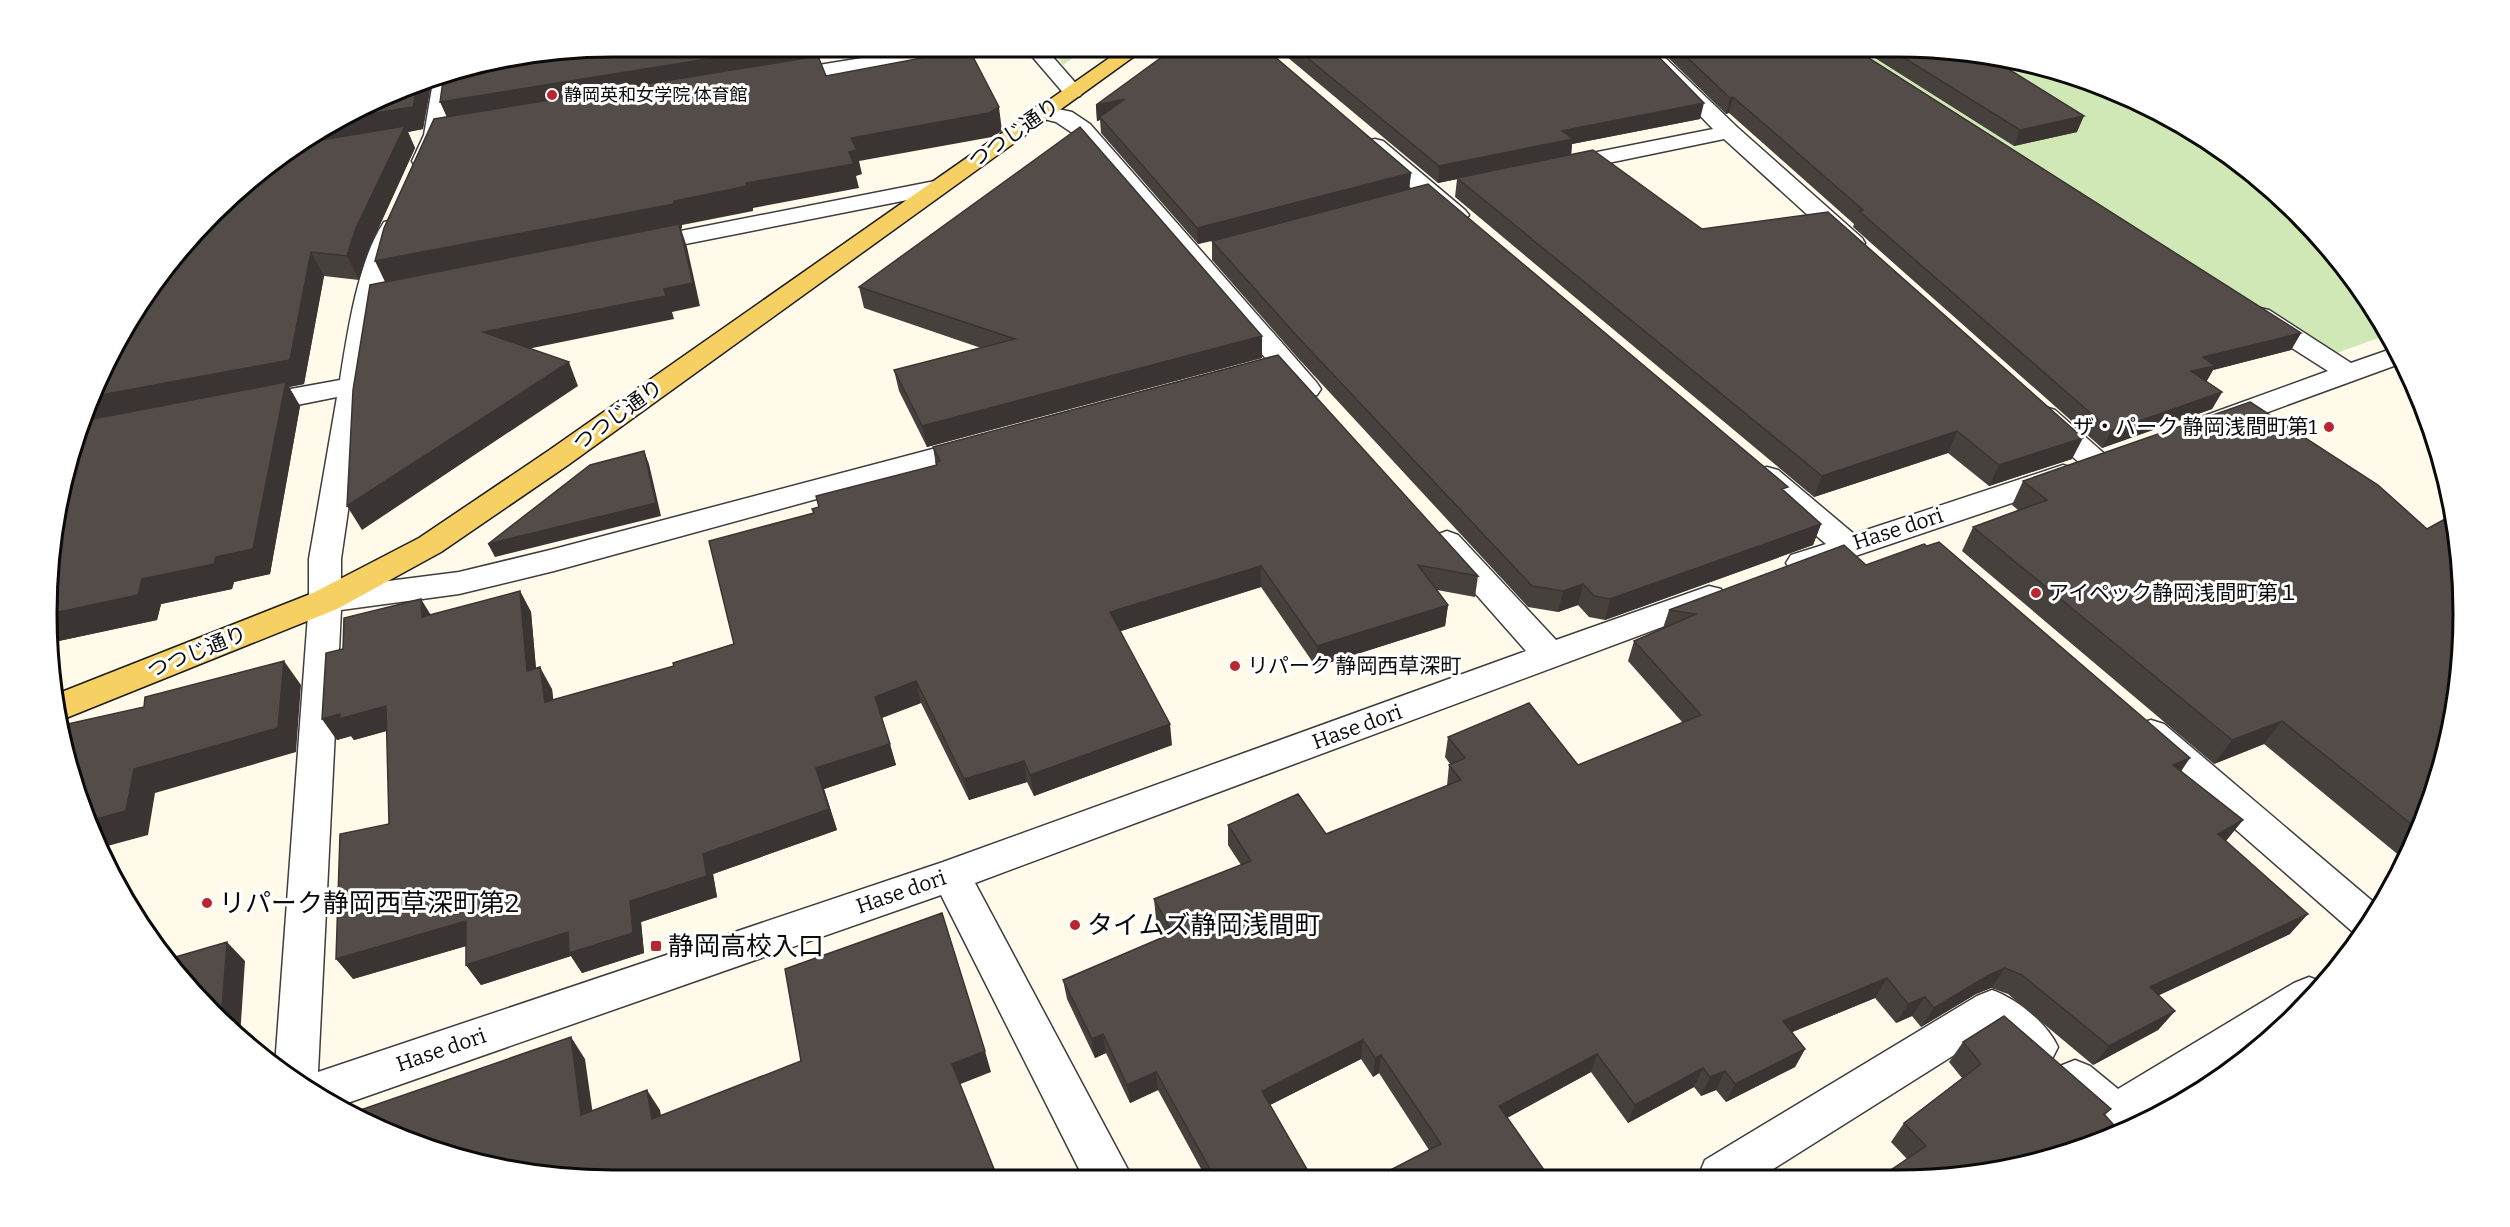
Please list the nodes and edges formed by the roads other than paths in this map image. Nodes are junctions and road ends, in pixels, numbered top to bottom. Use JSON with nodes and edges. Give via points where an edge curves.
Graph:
{"nodes":[{"id":1,"x":901,"y":57,"type":"edge"},
{"id":2,"x":1043,"y":57,"type":"edge"},
{"id":3,"x":1122,"y":57,"type":"edge"},
{"id":4,"x":1654,"y":57,"type":"edge"},
{"id":5,"x":765,"y":80,"type":"edge"},
{"id":6,"x":443,"y":85,"type":"edge"},
{"id":7,"x":1073,"y":92,"type":"junction"},
{"id":8,"x":1044,"y":112,"type":"junction"},
{"id":9,"x":1359,"y":131,"type":"edge"},
{"id":10,"x":1729,"y":132,"type":"junction"},
{"id":11,"x":1533,"y":172,"type":"edge"},
{"id":12,"x":935,"y":188,"type":"junction"},
{"id":13,"x":1475,"y":231,"type":"edge"},
{"id":14,"x":623,"y":249,"type":"edge"},
{"id":15,"x":1869,"y":258,"type":"edge"},
{"id":16,"x":2239,"y":303,"type":"edge"},
{"id":17,"x":2391,"y":358,"type":"edge"},
{"id":18,"x":2349,"y":373,"type":"junction"},
{"id":19,"x":352,"y":386,"type":"junction"},
{"id":20,"x":2027,"y":400,"type":"edge"},
{"id":21,"x":1323,"y":406,"type":"edge"},
{"id":22,"x":226,"y":411,"type":"edge"},
{"id":23,"x":2185,"y":432,"type":"edge"},
{"id":24,"x":1006,"y":438,"type":"edge"},
{"id":25,"x":2130,"y":452,"type":"edge"},
{"id":26,"x":1748,"y":461,"type":"edge"},
{"id":27,"x":2097,"y":463,"type":"junction"},
{"id":28,"x":1910,"y":526,"type":"junction"},
{"id":29,"x":1433,"y":527,"type":"edge"},
{"id":30,"x":1848,"y":546,"type":"junction"},
{"id":31,"x":1937,"y":549,"type":"edge"},
{"id":32,"x":1771,"y":574,"type":"edge"},
{"id":33,"x":1738,"y":586,"type":"edge"},
{"id":34,"x":325,"y":601,"type":"junction"},
{"id":35,"x":1551,"y":656,"type":"junction"},
{"id":36,"x":65,"y":705,"type":"edge"},
{"id":37,"x":2126,"y":711,"type":"edge"},
{"id":38,"x":951,"y":875,"type":"junction"},
{"id":39,"x":2363,"y":917,"type":"edge"},
{"id":40,"x":2288,"y":1009,"type":"edge"},
{"id":41,"x":297,"y":1071,"type":"edge"},
{"id":42,"x":327,"y":1090,"type":"edge"},
{"id":43,"x":1104,"y":1170,"type":"edge"},
{"id":44,"x":1731,"y":1170,"type":"edge"}],
"edges":[{"from":1,"to":5,"type":"street"},
{"from":2,"to":7,"type":"street"},
{"from":3,"to":7,"type":"main road","name":"つつじ通り"},
{"from":4,"to":10,"type":"street"},
{"from":6,"to":19,"type":"street","via":[[435,135],[382,252],[380,297],[363,320]]},
{"from":7,"to":8,"type":"main road","name":"つつじ通り"},
{"from":8,"to":12,"type":"main road","name":"つつじ通り"},
{"from":8,"to":21,"type":"street","via":[[1064,117],[1082,129],[1204,253],[1272,366]]},
{"from":9,"to":13,"type":"street"},
{"from":10,"to":11,"type":"street"},
{"from":10,"to":15,"type":"street"},
{"from":12,"to":14,"type":"street"},
{"from":12,"to":34,"type":"main road","name":"つつじ通り","via":[[430,545]]},
{"from":16,"to":18,"type":"street"},
{"from":17,"to":18,"type":"street"},
{"from":18,"to":23,"type":"street"},
{"from":19,"to":22,"type":"street"},
{"from":19,"to":34,"type":"street","via":[[325,559]]},
{"from":20,"to":27,"type":"street"},
{"from":24,"to":34,"type":"street","via":[[459,583]]},
{"from":25,"to":27,"type":"street","name":"Hase dori"},
{"from":26,"to":30,"type":"street"},
{"from":27,"to":28,"type":"street","name":"Hase dori"},
{"from":28,"to":30,"type":"street","name":"Hase dori"},
{"from":28,"to":31,"type":"street"},
{"from":29,"to":35,"type":"street"},
{"from":30,"to":32,"type":"street","name":"Hase dori"},
{"from":33,"to":35,"type":"street","name":"Hase dori"},
{"from":34,"to":36,"type":"main road","name":"つつじ通り"},
{"from":34,"to":41,"type":"street"},
{"from":35,"to":38,"type":"street","name":"Hase dori"},
{"from":37,"to":39,"type":"street"},
{"from":38,"to":42,"type":"street","name":"Hase dori"},
{"from":38,"to":43,"type":"street"},
{"from":40,"to":44,"type":"street","via":[[2115,1115],[1992,1009]]}]}
